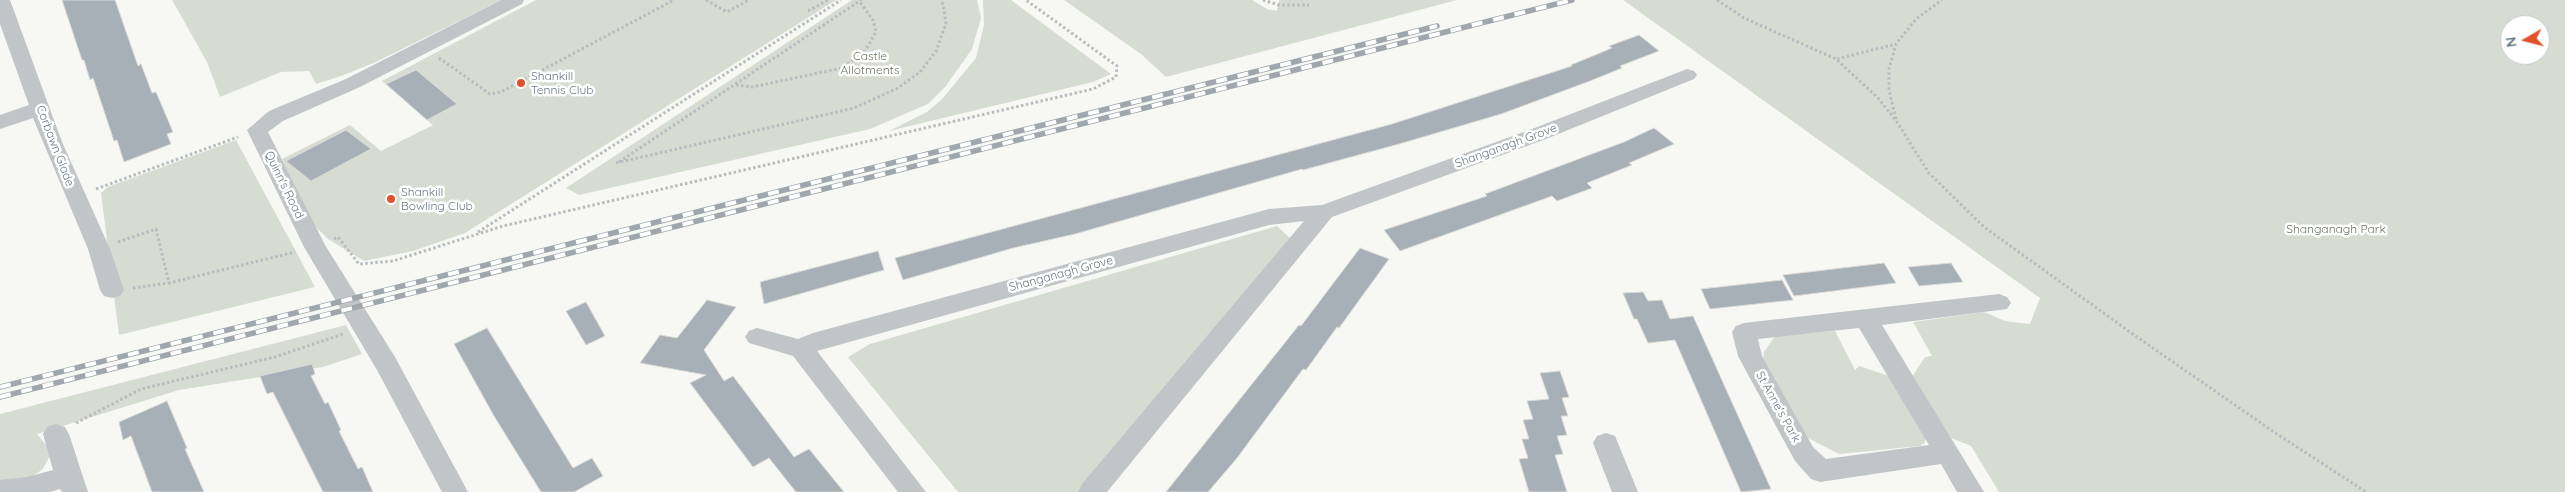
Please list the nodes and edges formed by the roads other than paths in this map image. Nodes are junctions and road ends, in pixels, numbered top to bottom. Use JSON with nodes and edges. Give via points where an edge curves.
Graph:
{"nodes":[{"id":1,"x":1,"y":0,"type":"edge"},
{"id":2,"x":515,"y":0,"type":"edge"},
{"id":3,"x":1687,"y":75,"type":"dead end"},
{"id":4,"x":40,"y":108,"type":"junction"},
{"id":5,"x":0,"y":122,"type":"edge"},
{"id":6,"x":1324,"y":212,"type":"junction"},
{"id":7,"x":112,"y":290,"type":"road end"},
{"id":8,"x":1999,"y":303,"type":"dead end"},
{"id":9,"x":1866,"y":318,"type":"junction"},
{"id":10,"x":757,"y":337,"type":"dead end"},
{"id":11,"x":801,"y":349,"type":"junction"},
{"id":12,"x":56,"y":434,"type":"road end"},
{"id":13,"x":1606,"y":443,"type":"dead end"},
{"id":14,"x":1947,"y":453,"type":"junction"},
{"id":15,"x":71,"y":484,"type":"edge"},
{"id":16,"x":0,"y":491,"type":"edge"},
{"id":17,"x":455,"y":492,"type":"edge"},
{"id":18,"x":913,"y":492,"type":"edge"},
{"id":19,"x":1091,"y":492,"type":"edge"},
{"id":20,"x":1625,"y":492,"type":"edge"},
{"id":21,"x":1971,"y":492,"type":"edge"}],
"edges":[{"from":1,"to":4,"type":"street","name":"Corbawn Glade"},
{"from":2,"to":17,"type":"street","name":"Quinn's Road","via":[[353,83],[276,116],[257,130],[315,247],[386,364]]},
{"from":3,"to":6,"type":"street","name":"Shanganagh Grove","via":[[1539,134]]},
{"from":4,"to":5,"type":"street"},
{"from":4,"to":7,"type":"street","name":"Corbawn Glade","via":[[99,249]]},
{"from":6,"to":11,"type":"street","name":"Shanganagh Grove","via":[[1269,217],[813,342]]},
{"from":6,"to":19,"type":"street"},
{"from":8,"to":9,"type":"street","name":"St Anne's Park"},
{"from":9,"to":14,"type":"street"},
{"from":9,"to":14,"type":"street","name":"St Anne's Park","via":[[1744,332],[1750,356],[1804,454],[1820,471]]},
{"from":10,"to":11,"type":"street"},
{"from":11,"to":18,"type":"street"},
{"from":12,"to":15,"type":"street"},
{"from":13,"to":20,"type":"street"},
{"from":14,"to":21,"type":"street"},
{"from":15,"to":16,"type":"street"}]}
